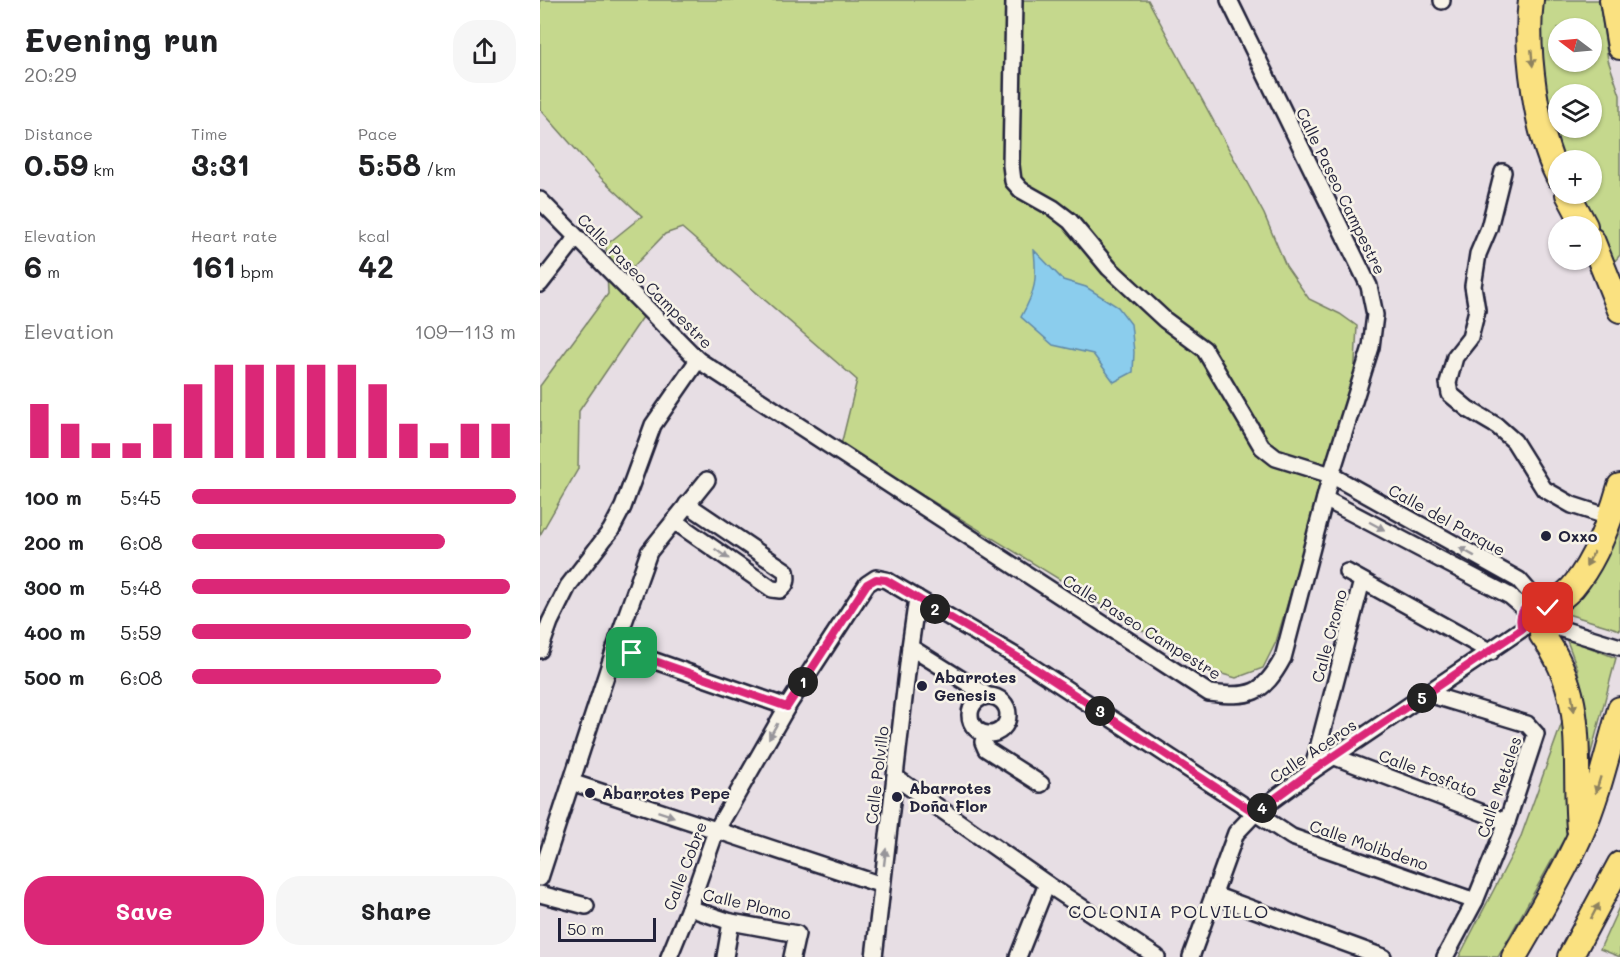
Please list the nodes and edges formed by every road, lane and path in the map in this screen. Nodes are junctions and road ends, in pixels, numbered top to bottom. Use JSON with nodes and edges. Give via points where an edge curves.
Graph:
{"nodes":[{"id":1,"x":1014,"y":0,"type":"edge"},
{"id":2,"x":1228,"y":0,"type":"edge"},
{"id":3,"x":1531,"y":0,"type":"edge"},
{"id":4,"x":1612,"y":0,"type":"edge"},
{"id":5,"x":1620,"y":47,"type":"edge"},
{"id":6,"x":1550,"y":150,"type":"edge"},
{"id":7,"x":1503,"y":172,"type":"dead end"},
{"id":8,"x":540,"y":200,"type":"edge"},
{"id":9,"x":576,"y":238,"type":"junction"},
{"id":10,"x":1602,"y":263,"type":"edge"},
{"id":11,"x":540,"y":284,"type":"edge"},
{"id":12,"x":1620,"y":305,"type":"edge"},
{"id":13,"x":698,"y":360,"type":"junction"},
{"id":14,"x":1331,"y":475,"type":"junction"},
{"id":15,"x":707,"y":480,"type":"dead end"},
{"id":16,"x":1620,"y":486,"type":"edge"},
{"id":17,"x":1325,"y":499,"type":"junction"},
{"id":18,"x":687,"y":504,"type":"junction"},
{"id":19,"x":1609,"y":517,"type":"junction"},
{"id":20,"x":674,"y":521,"type":"junction"},
{"id":21,"x":1420,"y":526,"type":"junction"},
{"id":22,"x":1410,"y":543,"type":"junction"},
{"id":23,"x":1347,"y":572,"type":"dead end"},
{"id":24,"x":876,"y":579,"type":"joint"},
{"id":25,"x":1362,"y":581,"type":"junction"},
{"id":26,"x":917,"y":598,"type":"junction"},
{"id":27,"x":1541,"y":620,"type":"junction"},
{"id":28,"x":618,"y":639,"type":"junction"},
{"id":29,"x":1614,"y":645,"type":"edge"},
{"id":30,"x":910,"y":647,"type":"junction"},
{"id":31,"x":540,"y":650,"type":"edge"},
{"id":32,"x":1491,"y":651,"type":"junction"},
{"id":33,"x":632,"y":653,"type":"junction"},
{"id":34,"x":610,"y":667,"type":"junction"},
{"id":35,"x":1428,"y":694,"type":"junction"},
{"id":36,"x":988,"y":696,"type":"junction"},
{"id":37,"x":787,"y":707,"type":"junction"},
{"id":38,"x":1620,"y":709,"type":"edge"},
{"id":39,"x":986,"y":734,"type":"junction"},
{"id":40,"x":1335,"y":757,"type":"junction"},
{"id":41,"x":1312,"y":771,"type":"junction"},
{"id":42,"x":895,"y":777,"type":"junction"},
{"id":43,"x":571,"y":782,"type":"junction"},
{"id":44,"x":1041,"y":784,"type":"dead end"},
{"id":45,"x":1255,"y":813,"type":"junction"},
{"id":46,"x":1507,"y":822,"type":"junction"},
{"id":47,"x":716,"y":831,"type":"junction"},
{"id":48,"x":1580,"y":836,"type":"junction"},
{"id":49,"x":1620,"y":864,"type":"edge"},
{"id":50,"x":540,"y":879,"type":"edge"},
{"id":51,"x":1047,"y":884,"type":"junction"},
{"id":52,"x":882,"y":885,"type":"junction"},
{"id":53,"x":540,"y":894,"type":"edge"},
{"id":54,"x":1214,"y":895,"type":"junction"},
{"id":55,"x":1475,"y":901,"type":"junction"},
{"id":56,"x":586,"y":906,"type":"dead end"},
{"id":57,"x":689,"y":908,"type":"junction"},
{"id":58,"x":731,"y":922,"type":"junction"},
{"id":59,"x":669,"y":957,"type":"edge"},
{"id":60,"x":725,"y":957,"type":"edge"},
{"id":61,"x":792,"y":957,"type":"edge"},
{"id":62,"x":874,"y":957,"type":"edge"},
{"id":63,"x":1018,"y":957,"type":"edge"},
{"id":64,"x":1157,"y":957,"type":"edge"},
{"id":65,"x":1191,"y":957,"type":"edge"},
{"id":66,"x":1383,"y":957,"type":"edge"},
{"id":67,"x":1445,"y":957,"type":"edge"},
{"id":68,"x":1514,"y":957,"type":"edge"},
{"id":69,"x":1570,"y":957,"type":"edge"}],
"edges":[{"from":1,"to":14,"type":"street","name":"Calle del Parque","via":[[1013,181],[1070,221],[1109,268],[1165,320],[1204,349],[1262,447],[1276,458]]},
{"from":2,"to":14,"type":"street","name":"Calle Paseo Campestre","via":[[1369,286],[1375,315],[1371,346]]},
{"from":3,"to":6,"type":"main road","one_way":true,"via":[[1528,22],[1536,105]]},
{"from":4,"to":5,"type":"main road"},
{"from":7,"to":19,"type":"street","via":[[1478,254],[1473,286],[1477,310],[1470,338],[1455,357],[1448,383],[1450,394],[1514,441],[1544,489]]},
{"from":8,"to":9,"type":"street","name":"Calle Paseo Campestre"},
{"from":9,"to":11,"type":"street"},
{"from":9,"to":13,"type":"street","name":"Calle Paseo Campestre"},
{"from":10,"to":12,"type":"main road"},
{"from":13,"to":17,"type":"street","name":"Calle Paseo Campestre","via":[[1209,693],[1232,696],[1254,692],[1272,678],[1283,658]]},
{"from":13,"to":31,"type":"street","via":[[653,425],[623,507],[611,530],[568,586]]},
{"from":14,"to":17,"type":"street","name":"Calle Paseo Campestre"},
{"from":14,"to":21,"type":"street","name":"Calle del Parque"},
{"from":15,"to":18,"type":"street"},
{"from":16,"to":19,"type":"main road"},
{"from":17,"to":22,"type":"street","one_way":true},
{"from":18,"to":20,"type":"street"},
{"from":20,"to":18,"type":"street","one_way":true,"via":[[772,589],[786,586],[786,571]]},
{"from":19,"to":27,"type":"main road","one_way":true,"via":[[1600,541],[1573,586]]},
{"from":20,"to":28,"type":"street","via":[[649,552]]},
{"from":21,"to":22,"type":"street"},
{"from":27,"to":21,"type":"street","name":"Calle del Parque","one_way":true,"via":[[1519,580]]},
{"from":22,"to":27,"type":"street","via":[[1510,596],[1524,608],[1520,618]]},
{"from":23,"to":25,"type":"street"},
{"from":24,"to":26,"type":"street","name":"Calle Molibdeno","via":[[886,580]]},
{"from":24,"to":37,"type":"street","name":"Calle Cobre","via":[[867,584]]},
{"from":25,"to":32,"type":"street","name":"Calle Cromo"},
{"from":25,"to":41,"type":"street","name":"Calle Cromo"},
{"from":26,"to":30,"type":"street","name":"Calle Polvillo"},
{"from":26,"to":45,"type":"street","name":"Calle Molibdeno","via":[[1019,658]]},
{"from":27,"to":29,"type":"street"},
{"from":27,"to":32,"type":"street","name":"Calle Aceros"},
{"from":27,"to":48,"type":"main road","one_way":true,"via":[[1571,694]]},
{"from":28,"to":33,"type":"street"},
{"from":28,"to":34,"type":"street"},
{"from":30,"to":36,"type":"street"},
{"from":30,"to":42,"type":"street","name":"Calle Polvillo"},
{"from":32,"to":35,"type":"street","name":"Calle Aceros"},
{"from":33,"to":34,"type":"street"},
{"from":33,"to":37,"type":"street"},
{"from":34,"to":43,"type":"street"},
{"from":35,"to":40,"type":"street","name":"Calle Aceros"},
{"from":35,"to":46,"type":"street","name":"Calle Metales","via":[[1527,724],[1536,734]]},
{"from":36,"to":39,"type":"street","via":[[976,701],[970,713],[976,729]]},
{"from":36,"to":39,"type":"street","via":[[1000,700],[1007,717],[998,732]]},
{"from":37,"to":47,"type":"street","name":"Calle Cobre","one_way":true},
{"from":38,"to":48,"type":"main road","one_way":true},
{"from":39,"to":44,"type":"street","via":[[986,749]]},
{"from":40,"to":41,"type":"street","name":"Calle Aceros"},
{"from":40,"to":46,"type":"street","name":"Calle Fosfato"},
{"from":41,"to":45,"type":"street","name":"Calle Aceros"},
{"from":42,"to":51,"type":"street"},
{"from":52,"to":42,"type":"street","name":"Calle Polvillo","one_way":true},
{"from":43,"to":47,"type":"street","one_way":true},
{"from":43,"to":50,"type":"street"},
{"from":45,"to":54,"type":"street","name":"Calle Aceros","via":[[1236,833]]},
{"from":45,"to":55,"type":"street","name":"Calle Molibdeno","via":[[1292,837]]},
{"from":46,"to":55,"type":"street","name":"Calle Metales"},
{"from":47,"to":52,"type":"street"},
{"from":47,"to":57,"type":"street","name":"Calle Cobre"},
{"from":48,"to":68,"type":"main road"},
{"from":69,"to":49,"type":"main road","one_way":true},
{"from":51,"to":63,"type":"street"},
{"from":51,"to":64,"type":"street"},
{"from":52,"to":62,"type":"street","name":"Calle Polvillo"},
{"from":53,"to":56,"type":"street"},
{"from":54,"to":65,"type":"street","name":"Calle Aceros"},
{"from":54,"to":66,"type":"street"},
{"from":55,"to":67,"type":"street","name":"Calle Metales"},
{"from":57,"to":58,"type":"street","name":"Calle Plomo"},
{"from":57,"to":59,"type":"street","name":"Calle Cobre"},
{"from":58,"to":60,"type":"street"},
{"from":58,"to":61,"type":"street","name":"Calle Plomo","via":[[797,934]]}]}
